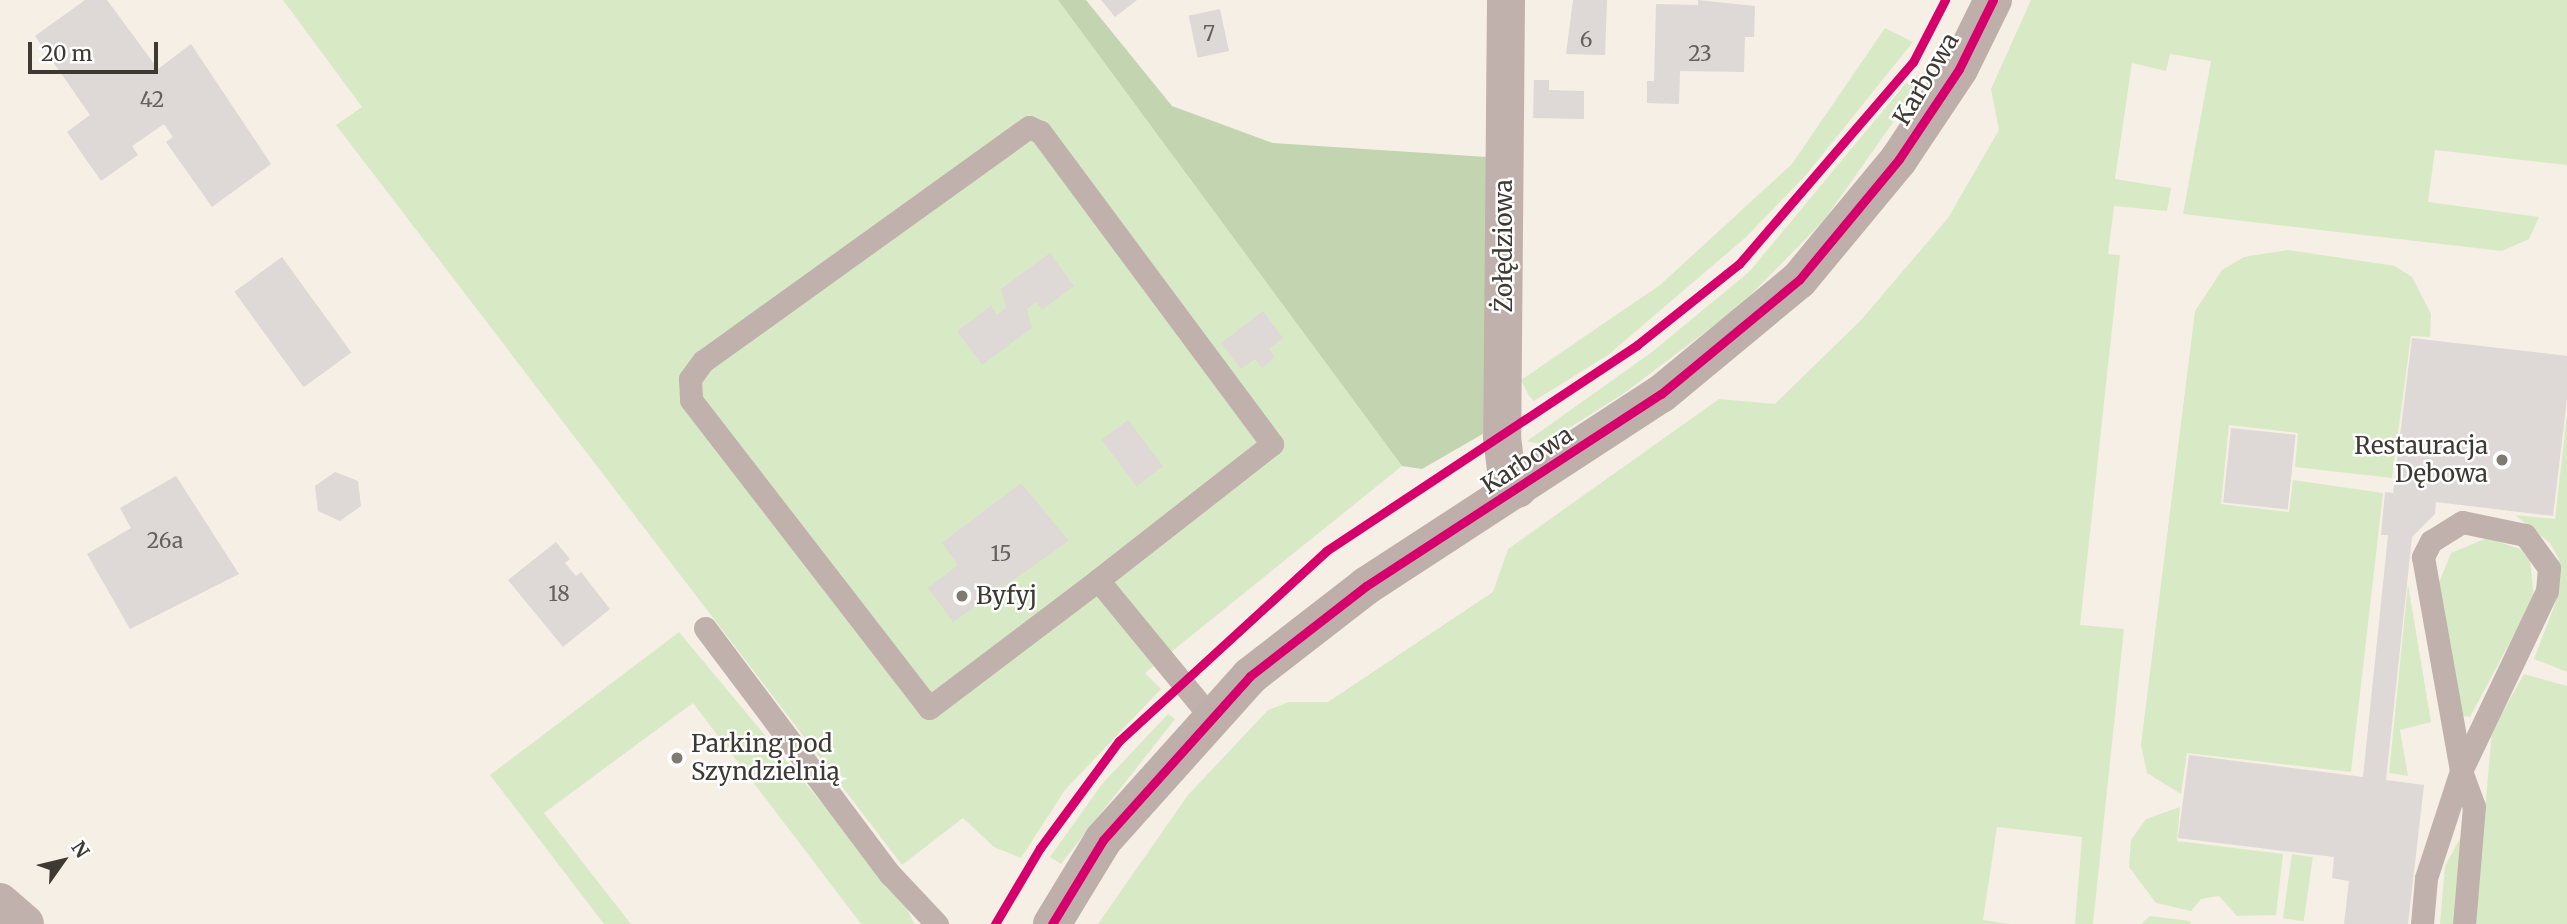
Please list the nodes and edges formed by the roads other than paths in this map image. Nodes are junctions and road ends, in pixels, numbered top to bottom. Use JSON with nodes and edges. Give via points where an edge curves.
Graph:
{"nodes":[{"id":1,"x":1506,"y":0,"type":"edge"},
{"id":2,"x":1993,"y":0,"type":"edge"},
{"id":3,"x":1518,"y":489,"type":"junction"},
{"id":4,"x":1098,"y":580,"type":"junction"},
{"id":5,"x":705,"y":628,"type":"dead end"},
{"id":6,"x":1209,"y":715,"type":"junction"},
{"id":7,"x":2461,"y":771,"type":"junction"},
{"id":8,"x":0,"y":902,"type":"edge"},
{"id":9,"x":25,"y":924,"type":"edge"},
{"id":10,"x":937,"y":924,"type":"edge"},
{"id":11,"x":1052,"y":924,"type":"edge"},
{"id":12,"x":2422,"y":924,"type":"edge"},
{"id":13,"x":2464,"y":924,"type":"edge"}],
"edges":[{"from":1,"to":3,"type":"street","name":"Żołędziowa","via":[[1502,437],[1506,470]]},
{"from":2,"to":3,"type":"street","name":"Karbowa","via":[[1959,69],[1899,159],[1799,280],[1713,356]]},
{"from":3,"to":6,"type":"street","name":"Karbowa","via":[[1344,602]]},
{"from":4,"to":4,"type":"lane","via":[[929,708],[691,400],[690,379],[703,361],[1029,127],[1048,143],[1272,444]]},
{"from":4,"to":6,"type":"lane"},
{"from":5,"to":10,"type":"lane","via":[[890,874]]},
{"from":6,"to":11,"type":"street","name":"Karbowa","via":[[1103,840]]},
{"from":7,"to":7,"type":"lane","via":[[2547,591],[2549,568],[2540,549],[2525,535],[2487,523],[2462,522],[2444,531],[2423,557]]},
{"from":7,"to":12,"type":"lane","via":[[2426,878]]},
{"from":7,"to":13,"type":"lane","via":[[2474,806],[2475,841]]},
{"from":8,"to":9,"type":"street"}]}
